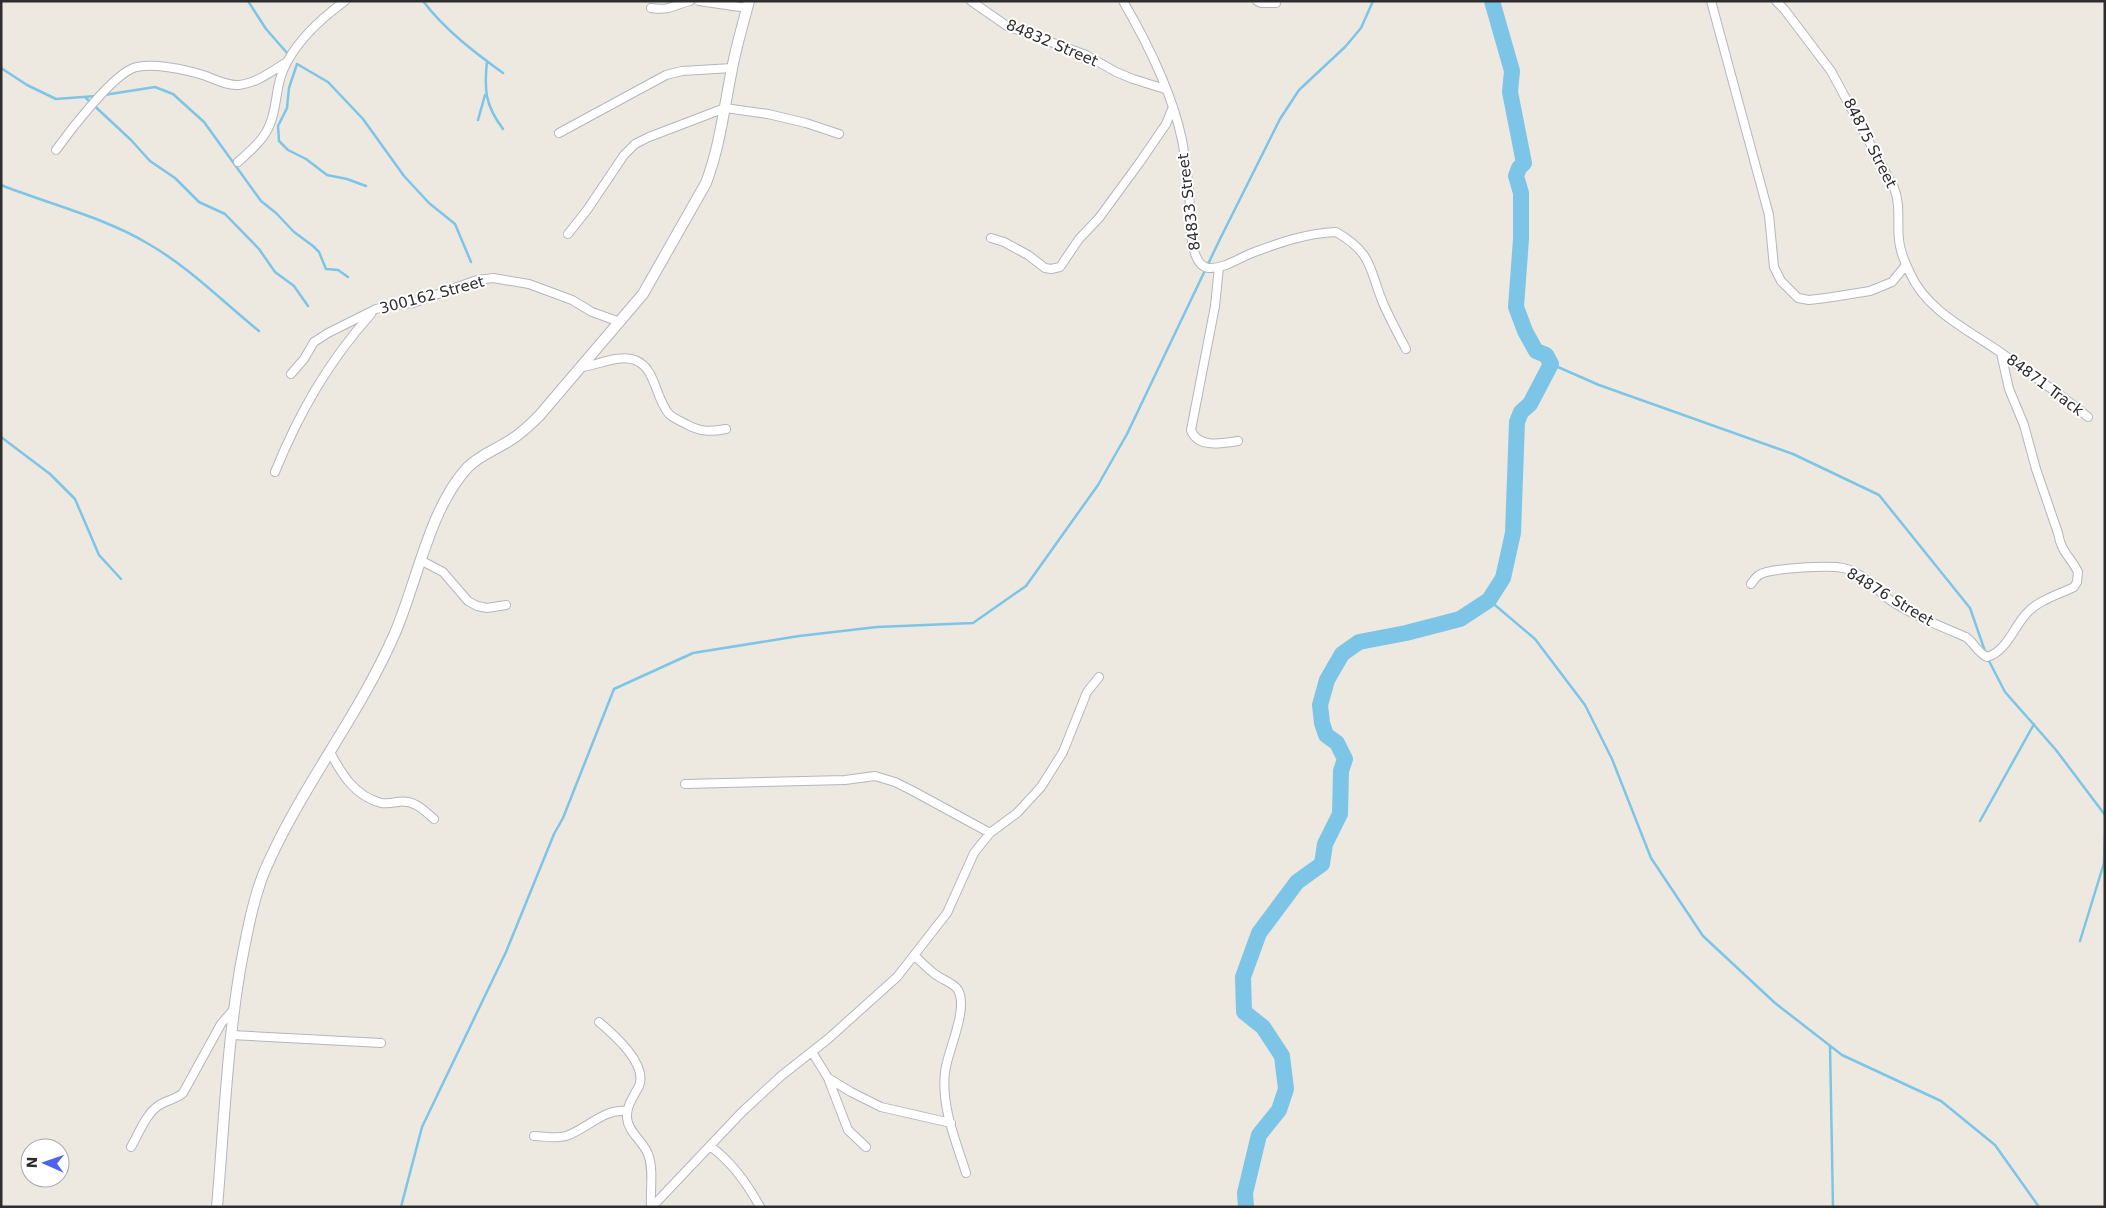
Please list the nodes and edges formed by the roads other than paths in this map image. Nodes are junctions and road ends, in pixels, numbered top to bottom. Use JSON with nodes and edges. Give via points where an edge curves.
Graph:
{"nodes":[{"id":1,"x":345,"y":1,"type":"edge"},
{"id":2,"x":690,"y":1,"type":"edge"},
{"id":3,"x":699,"y":1,"type":"edge"},
{"id":4,"x":971,"y":1,"type":"edge"},
{"id":5,"x":1123,"y":1,"type":"edge"},
{"id":6,"x":1257,"y":1,"type":"edge"},
{"id":7,"x":1711,"y":1,"type":"edge"},
{"id":8,"x":1776,"y":1,"type":"edge"},
{"id":9,"x":1276,"y":3,"type":"dead end"},
{"id":10,"x":748,"y":5,"type":"edge"},
{"id":11,"x":651,"y":8,"type":"dead end"},
{"id":12,"x":287,"y":62,"type":"junction"},
{"id":13,"x":732,"y":68,"type":"junction"},
{"id":14,"x":1165,"y":89,"type":"junction"},
{"id":15,"x":1173,"y":107,"type":"junction"},
{"id":16,"x":725,"y":108,"type":"junction"},
{"id":17,"x":560,"y":133,"type":"dead end"},
{"id":18,"x":839,"y":134,"type":"dead end"},
{"id":19,"x":56,"y":150,"type":"dead end"},
{"id":20,"x":238,"y":162,"type":"dead end"},
{"id":21,"x":568,"y":234,"type":"dead end"},
{"id":22,"x":991,"y":238,"type":"dead end"},
{"id":23,"x":1906,"y":265,"type":"junction"},
{"id":24,"x":1219,"y":267,"type":"junction"},
{"id":25,"x":376,"y":309,"type":"junction"},
{"id":26,"x":620,"y":322,"type":"junction"},
{"id":27,"x":1406,"y":348,"type":"dead end"},
{"id":28,"x":2001,"y":353,"type":"junction"},
{"id":29,"x":582,"y":367,"type":"junction"},
{"id":30,"x":291,"y":374,"type":"dead end"},
{"id":31,"x":2088,"y":417,"type":"dead end"},
{"id":32,"x":726,"y":429,"type":"dead end"},
{"id":33,"x":1238,"y":441,"type":"dead end"},
{"id":34,"x":275,"y":472,"type":"dead end"},
{"id":35,"x":422,"y":561,"type":"junction"},
{"id":36,"x":1751,"y":584,"type":"dead end"},
{"id":37,"x":506,"y":604,"type":"dead end"},
{"id":38,"x":1099,"y":677,"type":"dead end"},
{"id":39,"x":330,"y":752,"type":"junction"},
{"id":40,"x":685,"y":784,"type":"dead end"},
{"id":41,"x":434,"y":819,"type":"dead end"},
{"id":42,"x":990,"y":833,"type":"junction"},
{"id":43,"x":914,"y":955,"type":"junction"},
{"id":44,"x":234,"y":1009,"type":"junction"},
{"id":45,"x":599,"y":1022,"type":"dead end"},
{"id":46,"x":231,"y":1034,"type":"junction"},
{"id":47,"x":382,"y":1043,"type":"dead end"},
{"id":48,"x":812,"y":1052,"type":"junction"},
{"id":49,"x":828,"y":1078,"type":"junction"},
{"id":50,"x":627,"y":1111,"type":"junction"},
{"id":51,"x":951,"y":1123,"type":"junction"},
{"id":52,"x":534,"y":1136,"type":"dead end"},
{"id":53,"x":710,"y":1146,"type":"junction"},
{"id":54,"x":131,"y":1147,"type":"dead end"},
{"id":55,"x":866,"y":1147,"type":"dead end"},
{"id":56,"x":966,"y":1173,"type":"dead end"},
{"id":57,"x":217,"y":1207,"type":"edge"},
{"id":58,"x":651,"y":1207,"type":"edge"},
{"id":59,"x":760,"y":1207,"type":"edge"}],
"edges":[{"from":1,"to":12,"type":"street","via":[[316,25]]},
{"from":2,"to":11,"type":"street","via":[[673,8]]},
{"from":3,"to":10,"type":"street"},
{"from":4,"to":14,"type":"street","name":"84832 Street","via":[[1007,26],[1086,55],[1133,79]]},
{"from":5,"to":14,"type":"street","name":"84833 Street","via":[[1146,42]]},
{"from":6,"to":9,"type":"street"},
{"from":7,"to":23,"type":"street","via":[[1769,215],[1774,267],[1781,281],[1798,298],[1826,298],[1870,291],[1892,282]]},
{"from":8,"to":23,"type":"street","name":"84875 Street","via":[[1831,71],[1894,188],[1899,210],[1899,242]]},
{"from":10,"to":13,"type":"street"},
{"from":12,"to":19,"type":"street","via":[[253,82],[236,85],[178,70],[144,65],[132,68],[119,76],[72,127]]},
{"from":12,"to":20,"type":"street","via":[[277,87],[266,134]]},
{"from":13,"to":16,"type":"street"},
{"from":13,"to":17,"type":"street","via":[[666,75]]},
{"from":14,"to":15,"type":"street","name":"84833 Street"},
{"from":15,"to":22,"type":"street","via":[[1166,124],[1140,162],[1060,267],[1045,268],[1028,255]]},
{"from":15,"to":24,"type":"street","name":"84833 Street","via":[[1182,140],[1196,258],[1206,268]]},
{"from":16,"to":18,"type":"street","via":[[768,114]]},
{"from":16,"to":21,"type":"street","via":[[635,144]]},
{"from":16,"to":26,"type":"street","via":[[706,183],[644,294]]},
{"from":23,"to":28,"type":"street","name":"84875 Street","via":[[1920,290],[1939,310]]},
{"from":24,"to":27,"type":"street","via":[[1280,242],[1330,232],[1343,235],[1356,245],[1370,264],[1383,302]]},
{"from":24,"to":33,"type":"street","via":[[1191,430],[1195,439],[1200,441]]},
{"from":25,"to":26,"type":"street","name":"300162 Street","via":[[413,303],[478,280],[493,278],[529,284]]},
{"from":25,"to":30,"type":"street","name":"300162 Street","via":[[318,338]]},
{"from":25,"to":34,"type":"street","via":[[352,336],[304,406]]},
{"from":26,"to":29,"type":"street"},
{"from":28,"to":31,"type":"street","name":"84871 Track"},
{"from":28,"to":36,"type":"street","name":"84876 Street","via":[[2009,389],[2024,425],[2060,544],[2078,572],[2074,587],[2031,610],[2003,646],[1987,657],[1966,637],[1914,614],[1859,575],[1843,568],[1779,570],[1759,575]]},
{"from":29,"to":32,"type":"street","via":[[622,358],[632,359],[648,371],[670,415],[697,430]]},
{"from":29,"to":35,"type":"street","via":[[525,430],[482,455],[468,468],[447,498]]},
{"from":35,"to":37,"type":"street","via":[[443,572],[468,601],[477,606],[487,608]]},
{"from":35,"to":39,"type":"street","via":[[382,661]]},
{"from":38,"to":42,"type":"street","via":[[1087,692],[1063,752],[1040,786],[1017,813]]},
{"from":39,"to":41,"type":"street","via":[[352,787],[381,803],[414,803]]},
{"from":39,"to":44,"type":"street","via":[[288,822],[264,872],[246,935]]},
{"from":40,"to":42,"type":"street","via":[[845,780],[875,776],[895,782]]},
{"from":42,"to":43,"type":"street","via":[[974,853],[947,914]]},
{"from":43,"to":48,"type":"street","via":[[897,977]]},
{"from":43,"to":51,"type":"street","via":[[937,976],[952,984],[960,999],[955,1035],[944,1073]]},
{"from":44,"to":46,"type":"street"},
{"from":44,"to":54,"type":"street","via":[[221,1024],[183,1093],[152,1111]]},
{"from":45,"to":50,"type":"street","via":[[639,1067],[641,1080]]},
{"from":46,"to":47,"type":"street"},
{"from":46,"to":57,"type":"street"},
{"from":48,"to":49,"type":"street"},
{"from":48,"to":53,"type":"street","via":[[781,1076]]},
{"from":49,"to":51,"type":"street","via":[[881,1107]]},
{"from":49,"to":55,"type":"street","via":[[848,1130]]},
{"from":50,"to":52,"type":"street","via":[[609,1113],[565,1136]]},
{"from":50,"to":58,"type":"street","via":[[628,1123],[645,1146],[651,1163]]},
{"from":51,"to":56,"type":"street"},
{"from":53,"to":58,"type":"street"},
{"from":53,"to":59,"type":"street","via":[[736,1170]]}]}
